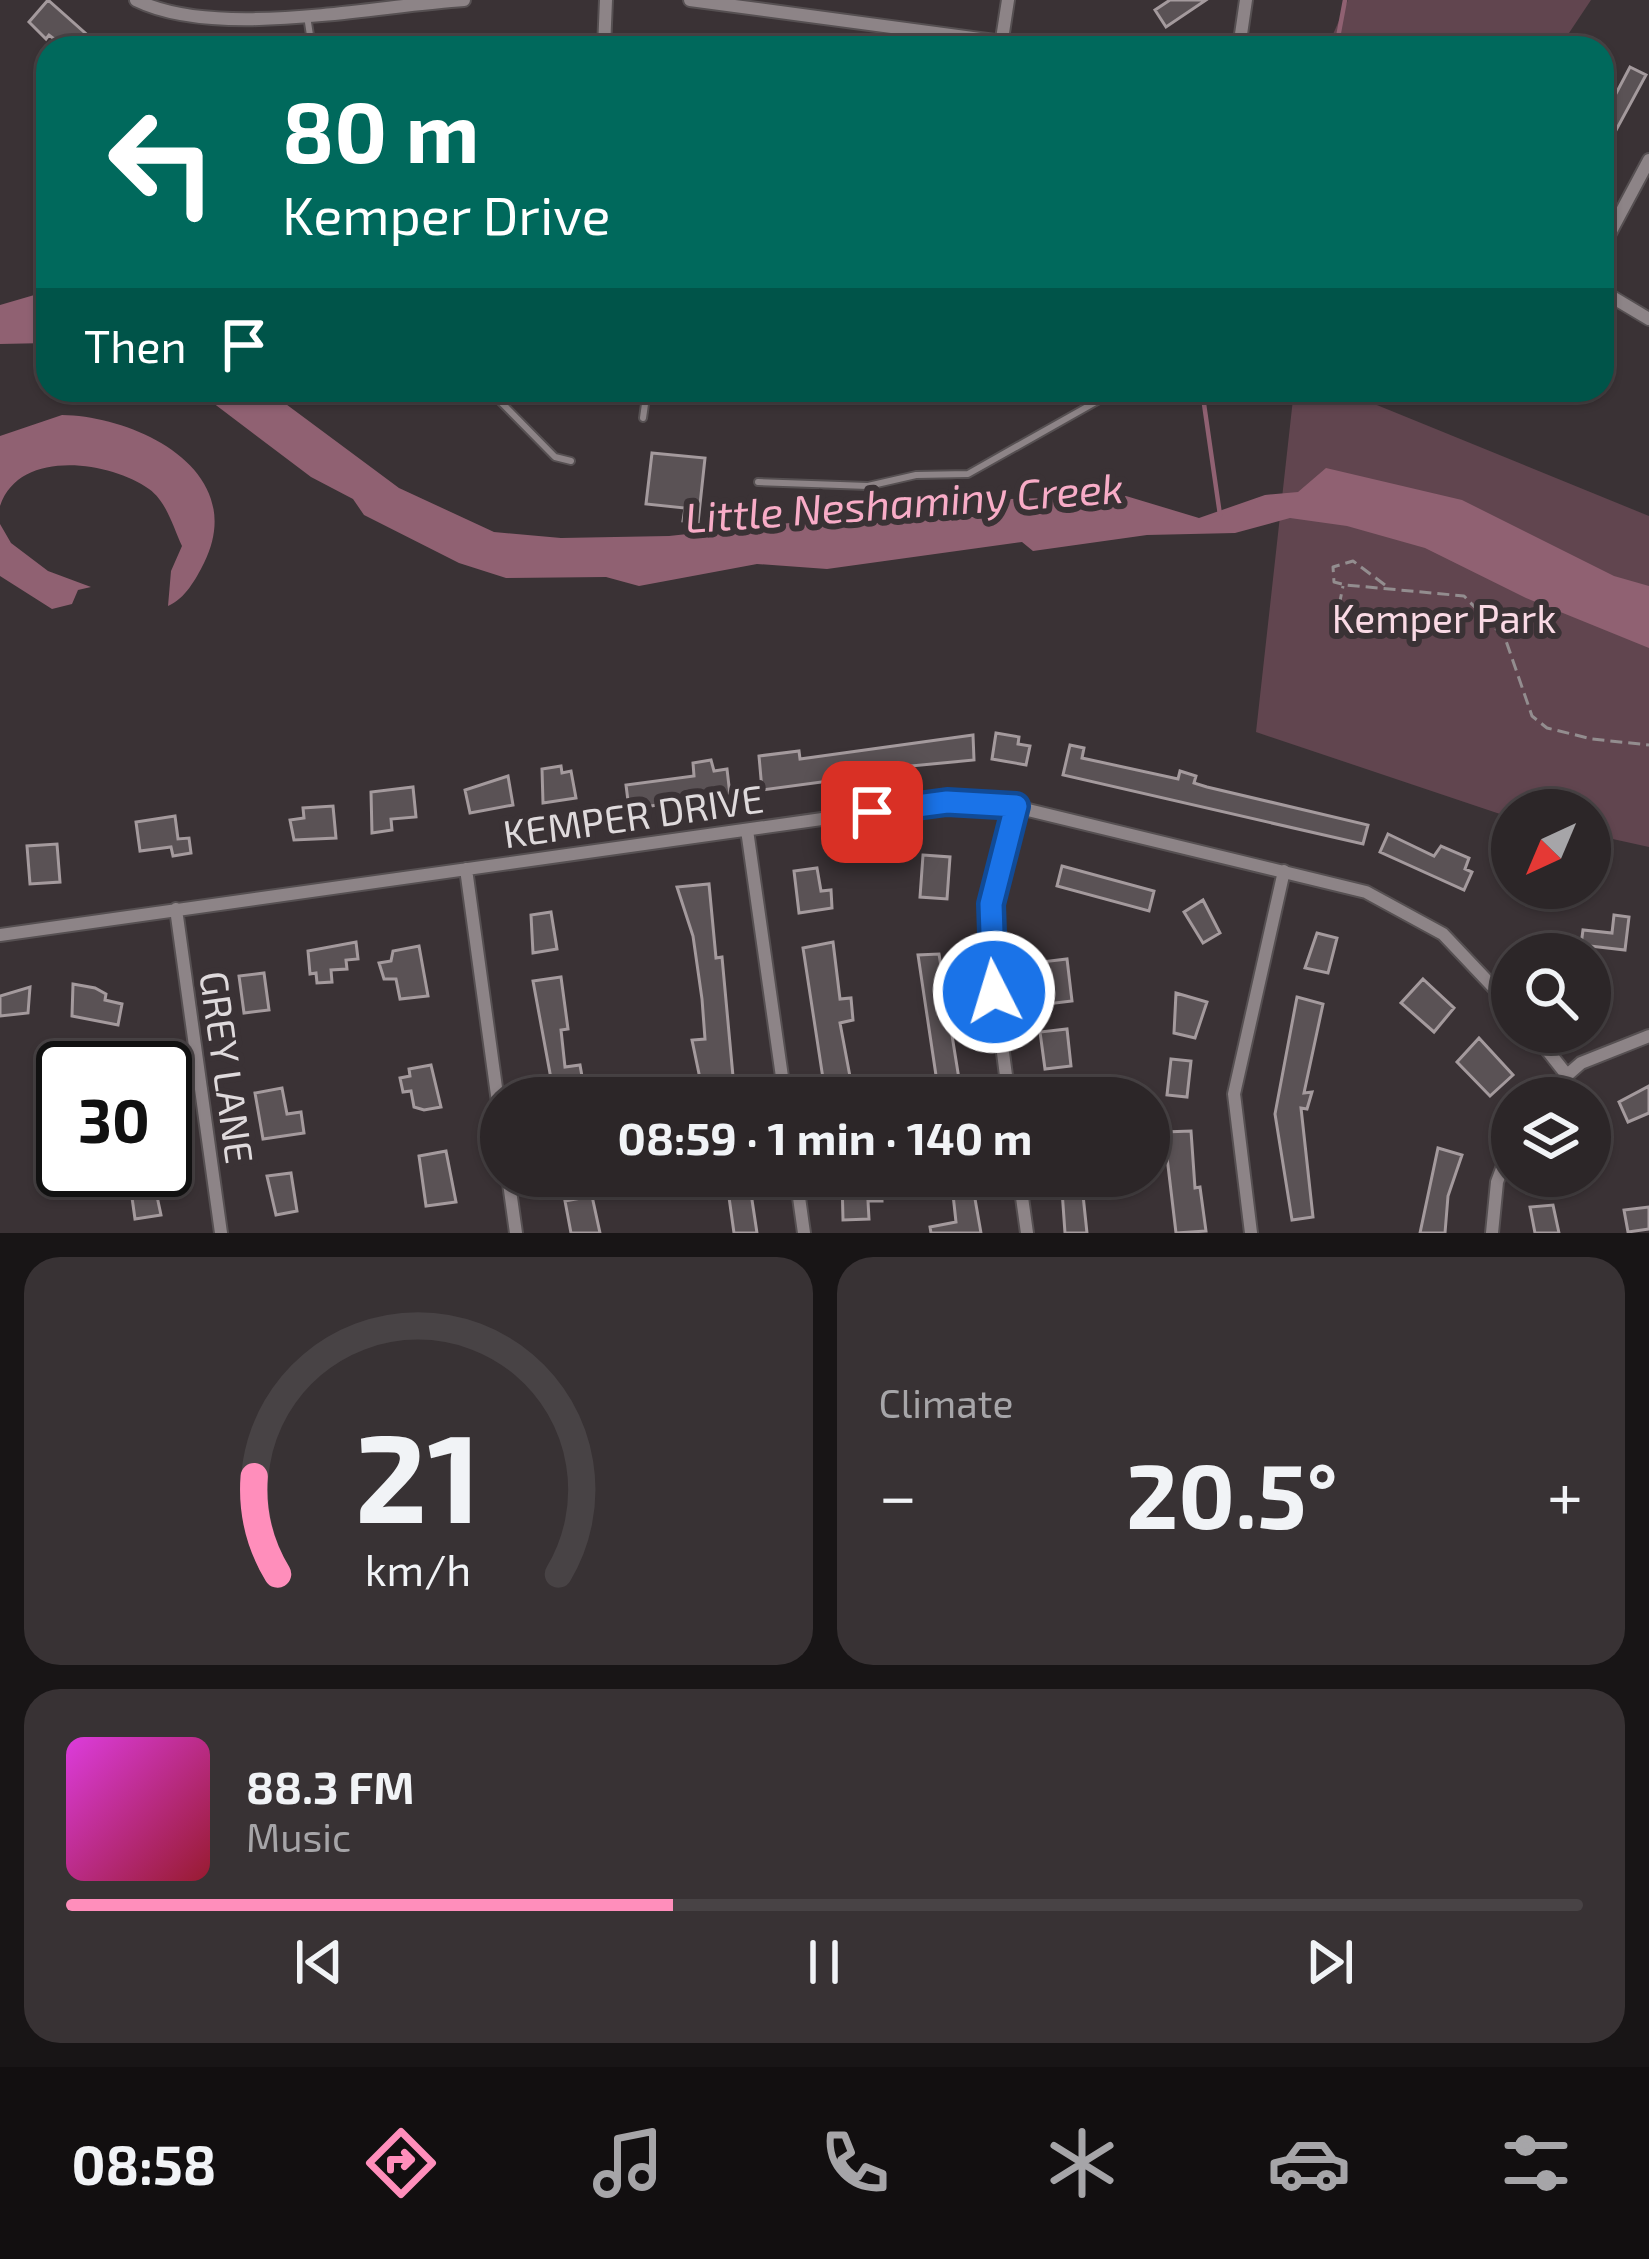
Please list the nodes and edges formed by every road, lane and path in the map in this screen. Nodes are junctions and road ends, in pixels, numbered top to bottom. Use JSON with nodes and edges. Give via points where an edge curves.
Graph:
{"nodes":[{"id":1,"x":136,"y":0,"type":"edge"},
{"id":2,"x":464,"y":0,"type":"edge"},
{"id":3,"x":605,"y":0,"type":"edge"},
{"id":4,"x":690,"y":0,"type":"edge"},
{"id":5,"x":1008,"y":0,"type":"edge"},
{"id":6,"x":1246,"y":0,"type":"edge"},
{"id":7,"x":753,"y":3,"type":"edge"},
{"id":8,"x":306,"y":13,"type":"junction"},
{"id":9,"x":310,"y":36,"type":"edge"},
{"id":10,"x":604,"y":36,"type":"edge"},
{"id":11,"x":974,"y":36,"type":"edge"},
{"id":12,"x":1002,"y":36,"type":"edge"},
{"id":13,"x":1242,"y":36,"type":"edge"},
{"id":14,"x":1649,"y":160,"type":"edge"},
{"id":15,"x":1614,"y":226,"type":"edge"},
{"id":16,"x":1614,"y":298,"type":"edge"},
{"id":17,"x":1649,"y":319,"type":"edge"},
{"id":18,"x":501,"y":402,"type":"edge"},
{"id":19,"x":646,"y":402,"type":"edge"},
{"id":20,"x":1096,"y":402,"type":"edge"},
{"id":21,"x":644,"y":418,"type":"dead end"},
{"id":22,"x":571,"y":461,"type":"dead end"},
{"id":23,"x":758,"y":482,"type":"dead end"},
{"id":24,"x":1343,"y":584,"type":"junction"},
{"id":25,"x":1385,"y":585,"type":"junction"},
{"id":26,"x":1339,"y":606,"type":"dead end"},
{"id":27,"x":1649,"y":745,"type":"edge"},
{"id":28,"x":1016,"y":806,"type":"junction"},
{"id":29,"x":747,"y":830,"type":"junction"},
{"id":30,"x":466,"y":869,"type":"junction"},
{"id":31,"x":1284,"y":871,"type":"junction"},
{"id":32,"x":176,"y":909,"type":"junction"},
{"id":33,"x":0,"y":934,"type":"edge"},
{"id":34,"x":1491,"y":983,"type":"edge"},
{"id":35,"x":1649,"y":1036,"type":"edge"},
{"id":36,"x":1549,"y":1053,"type":"edge"},
{"id":37,"x":1566,"y":1074,"type":"junction"},
{"id":38,"x":495,"y":1077,"type":"edge"},
{"id":39,"x":781,"y":1077,"type":"edge"},
{"id":40,"x":1006,"y":1077,"type":"edge"},
{"id":41,"x":1563,"y":1077,"type":"edge"},
{"id":42,"x":511,"y":1197,"type":"edge"},
{"id":43,"x":799,"y":1197,"type":"edge"},
{"id":44,"x":1022,"y":1197,"type":"edge"},
{"id":45,"x":1496,"y":1197,"type":"edge"},
{"id":46,"x":221,"y":1233,"type":"edge"},
{"id":47,"x":516,"y":1233,"type":"edge"},
{"id":48,"x":804,"y":1233,"type":"edge"},
{"id":49,"x":1027,"y":1233,"type":"edge"},
{"id":50,"x":1250,"y":1233,"type":"edge"},
{"id":51,"x":1492,"y":1233,"type":"edge"}],
"edges":[{"from":1,"to":8,"type":"street","via":[[215,20]]},
{"from":2,"to":8,"type":"street"},
{"from":3,"to":10,"type":"street"},
{"from":4,"to":7,"type":"street"},
{"from":5,"to":12,"type":"street"},
{"from":6,"to":13,"type":"street"},
{"from":7,"to":11,"type":"street"},
{"from":8,"to":9,"type":"lane"},
{"from":14,"to":15,"type":"street"},
{"from":16,"to":17,"type":"street"},
{"from":18,"to":22,"type":"lane","via":[[555,457]]},
{"from":19,"to":21,"type":"lane"},
{"from":20,"to":23,"type":"lane","via":[[968,474],[868,486]]},
{"from":24,"to":25,"type":"path"},
{"from":24,"to":25,"type":"path","via":[[1331,575],[1340,561],[1353,561]]},
{"from":24,"to":26,"type":"path"},
{"from":25,"to":27,"type":"path","via":[[1464,596],[1488,616],[1505,638],[1532,716],[1546,728]]},
{"from":28,"to":29,"type":"street","name":"KEMPER DRIVE","via":[[947,802]]},
{"from":28,"to":31,"type":"street","name":"KEMPER DRIVE"},
{"from":28,"to":40,"type":"street","via":[[988,940]]},
{"from":29,"to":30,"type":"street","name":"KEMPER DRIVE"},
{"from":29,"to":39,"type":"street"},
{"from":30,"to":32,"type":"street","name":"KEMPER DRIVE"},
{"from":30,"to":38,"type":"street"},
{"from":31,"to":34,"type":"street","name":"KEMPER DRIVE","via":[[1366,892],[1423,920]]},
{"from":31,"to":50,"type":"street","via":[[1234,1094]]},
{"from":32,"to":33,"type":"street","name":"KEMPER DRIVE"},
{"from":32,"to":46,"type":"street","name":"GREY LANE"},
{"from":35,"to":37,"type":"street"},
{"from":36,"to":37,"type":"street"},
{"from":37,"to":41,"type":"street"},
{"from":42,"to":47,"type":"street"},
{"from":43,"to":48,"type":"street"},
{"from":44,"to":49,"type":"street"},
{"from":45,"to":51,"type":"street"}]}
